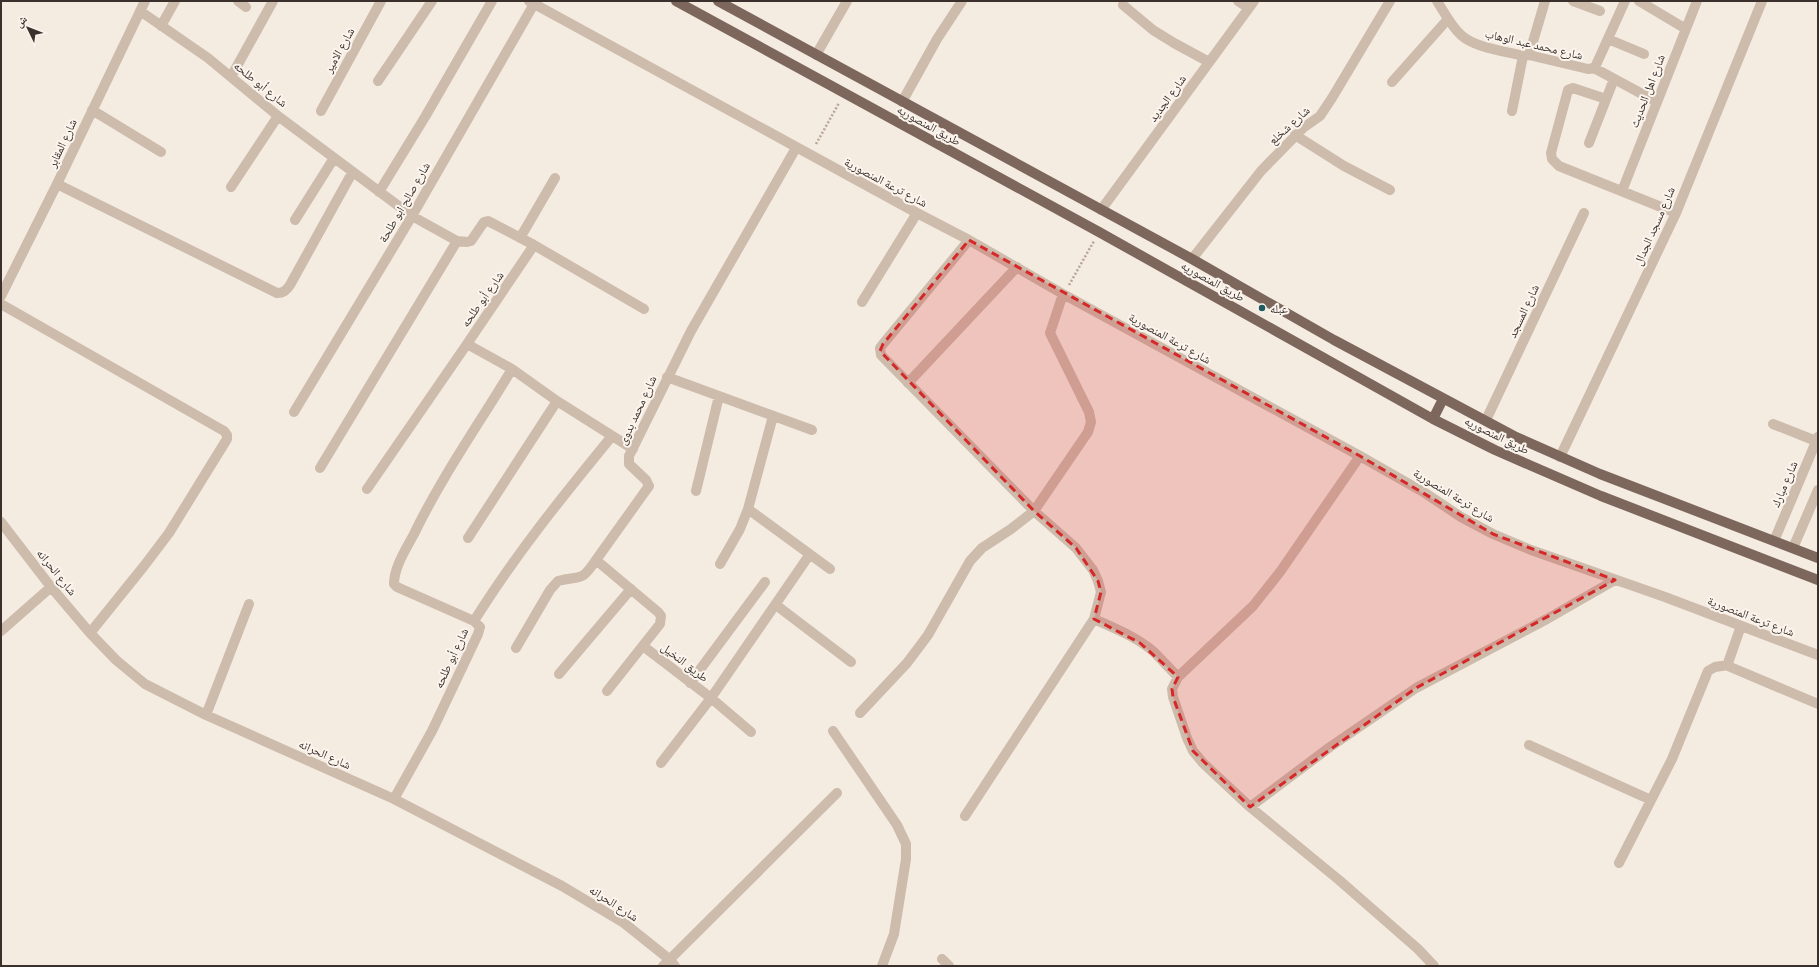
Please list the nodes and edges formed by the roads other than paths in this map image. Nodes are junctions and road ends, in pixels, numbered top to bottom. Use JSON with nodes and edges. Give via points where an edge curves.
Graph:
{"nodes":[{"id":1,"x":145,"y":1,"type":"edge"},
{"id":2,"x":175,"y":1,"type":"edge"},
{"id":3,"x":273,"y":1,"type":"edge"},
{"id":4,"x":381,"y":1,"type":"edge"},
{"id":5,"x":432,"y":1,"type":"edge"},
{"id":6,"x":492,"y":1,"type":"edge"},
{"id":7,"x":676,"y":1,"type":"edge"},
{"id":8,"x":718,"y":1,"type":"edge"},
{"id":9,"x":847,"y":1,"type":"edge"},
{"id":10,"x":962,"y":1,"type":"edge"},
{"id":11,"x":1238,"y":1,"type":"edge"},
{"id":12,"x":1390,"y":1,"type":"edge"},
{"id":13,"x":1545,"y":1,"type":"edge"},
{"id":14,"x":1573,"y":1,"type":"edge"},
{"id":15,"x":1625,"y":1,"type":"edge"},
{"id":16,"x":1639,"y":1,"type":"edge"},
{"id":17,"x":1697,"y":1,"type":"edge"},
{"id":18,"x":1762,"y":1,"type":"edge"},
{"id":19,"x":531,"y":2,"type":"edge"},
{"id":20,"x":1439,"y":2,"type":"edge"},
{"id":21,"x":1252,"y":4,"type":"edge"},
{"id":22,"x":1123,"y":5,"type":"dead end"},
{"id":23,"x":140,"y":11,"type":"junction"},
{"id":24,"x":1600,"y":11,"type":"dead end"},
{"id":25,"x":1448,"y":19,"type":"junction"},
{"id":26,"x":162,"y":26,"type":"junction"},
{"id":27,"x":1686,"y":29,"type":"junction"},
{"id":28,"x":1608,"y":39,"type":"junction"},
{"id":29,"x":1644,"y":54,"type":"dead end"},
{"id":30,"x":816,"y":55,"type":"junction"},
{"id":31,"x":1526,"y":56,"type":"junction"},
{"id":32,"x":1209,"y":62,"type":"junction"},
{"id":33,"x":1595,"y":66,"type":"junction"},
{"id":34,"x":231,"y":77,"type":"junction"},
{"id":35,"x":1614,"y":79,"type":"junction"},
{"id":36,"x":378,"y":81,"type":"dead end"},
{"id":37,"x":1392,"y":82,"type":"dead end"},
{"id":38,"x":1606,"y":99,"type":"junction"},
{"id":39,"x":902,"y":102,"type":"junction"},
{"id":40,"x":1657,"y":102,"type":"junction"},
{"id":41,"x":92,"y":110,"type":"junction"},
{"id":42,"x":321,"y":111,"type":"dead end"},
{"id":43,"x":1512,"y":111,"type":"dead end"},
{"id":44,"x":278,"y":116,"type":"junction"},
{"id":45,"x":1295,"y":135,"type":"junction"},
{"id":46,"x":1589,"y":144,"type":"dead end"},
{"id":47,"x":796,"y":148,"type":"junction"},
{"id":48,"x":161,"y":152,"type":"dead end"},
{"id":49,"x":334,"y":158,"type":"junction"},
{"id":50,"x":352,"y":172,"type":"junction"},
{"id":51,"x":555,"y":178,"type":"dead end"},
{"id":52,"x":57,"y":184,"type":"junction"},
{"id":53,"x":231,"y":187,"type":"dead end"},
{"id":54,"x":1390,"y":190,"type":"dead end"},
{"id":55,"x":1622,"y":191,"type":"junction"},
{"id":56,"x":379,"y":192,"type":"junction"},
{"id":57,"x":1101,"y":210,"type":"junction"},
{"id":58,"x":1584,"y":213,"type":"dead end"},
{"id":59,"x":1676,"y":213,"type":"junction"},
{"id":60,"x":917,"y":214,"type":"junction"},
{"id":61,"x":412,"y":216,"type":"junction"},
{"id":62,"x":295,"y":220,"type":"dead end"},
{"id":63,"x":520,"y":238,"type":"junction"},
{"id":64,"x":969,"y":240,"type":"junction"},
{"id":65,"x":456,"y":241,"type":"junction"},
{"id":66,"x":534,"y":245,"type":"junction"},
{"id":67,"x":1192,"y":259,"type":"junction"},
{"id":68,"x":1017,"y":267,"type":"junction"},
{"id":69,"x":1066,"y":290,"type":"junction"},
{"id":70,"x":1,"y":296,"type":"edge"},
{"id":71,"x":862,"y":302,"type":"dead end"},
{"id":72,"x":1,"y":304,"type":"edge"},
{"id":73,"x":644,"y":309,"type":"dead end"},
{"id":74,"x":467,"y":344,"type":"junction"},
{"id":75,"x":512,"y":370,"type":"junction"},
{"id":76,"x":667,"y":377,"type":"junction"},
{"id":77,"x":908,"y":383,"type":"junction"},
{"id":78,"x":719,"y":396,"type":"junction"},
{"id":79,"x":1443,"y":399,"type":"junction"},
{"id":80,"x":557,"y":401,"type":"junction"},
{"id":81,"x":294,"y":412,"type":"dead end"},
{"id":82,"x":772,"y":416,"type":"junction"},
{"id":83,"x":1433,"y":419,"type":"junction"},
{"id":84,"x":1486,"y":420,"type":"junction"},
{"id":85,"x":1773,"y":424,"type":"dead end"},
{"id":86,"x":812,"y":430,"type":"dead end"},
{"id":87,"x":612,"y":436,"type":"junction"},
{"id":88,"x":1817,"y":439,"type":"edge"},
{"id":89,"x":633,"y":449,"type":"junction"},
{"id":90,"x":1360,"y":456,"type":"junction"},
{"id":91,"x":1560,"y":457,"type":"junction"},
{"id":92,"x":320,"y":468,"type":"dead end"},
{"id":93,"x":367,"y":489,"type":"dead end"},
{"id":94,"x":1818,"y":490,"type":"edge"},
{"id":95,"x":696,"y":491,"type":"dead end"},
{"id":96,"x":748,"y":509,"type":"junction"},
{"id":97,"x":1034,"y":510,"type":"junction"},
{"id":98,"x":1,"y":522,"type":"edge"},
{"id":99,"x":468,"y":538,"type":"dead end"},
{"id":100,"x":1774,"y":541,"type":"junction"},
{"id":101,"x":1793,"y":548,"type":"junction"},
{"id":102,"x":810,"y":554,"type":"junction"},
{"id":103,"x":1818,"y":558,"type":"edge"},
{"id":104,"x":596,"y":560,"type":"junction"},
{"id":105,"x":720,"y":564,"type":"dead end"},
{"id":106,"x":830,"y":569,"type":"dead end"},
{"id":107,"x":1615,"y":580,"type":"junction"},
{"id":108,"x":1818,"y":580,"type":"edge"},
{"id":109,"x":765,"y":582,"type":"dead end"},
{"id":110,"x":51,"y":587,"type":"junction"},
{"id":111,"x":631,"y":589,"type":"junction"},
{"id":112,"x":249,"y":604,"type":"dead end"},
{"id":113,"x":776,"y":605,"type":"junction"},
{"id":114,"x":1094,"y":619,"type":"junction"},
{"id":115,"x":474,"y":621,"type":"junction"},
{"id":116,"x":1741,"y":626,"type":"junction"},
{"id":117,"x":1,"y":631,"type":"edge"},
{"id":118,"x":90,"y":633,"type":"junction"},
{"id":119,"x":643,"y":646,"type":"junction"},
{"id":120,"x":516,"y":648,"type":"dead end"},
{"id":121,"x":1818,"y":655,"type":"edge"},
{"id":122,"x":851,"y":662,"type":"dead end"},
{"id":123,"x":1728,"y":665,"type":"junction"},
{"id":124,"x":559,"y":674,"type":"dead end"},
{"id":125,"x":1178,"y":677,"type":"junction"},
{"id":126,"x":690,"y":683,"type":"junction"},
{"id":127,"x":607,"y":691,"type":"dead end"},
{"id":128,"x":711,"y":698,"type":"junction"},
{"id":129,"x":1818,"y":704,"type":"edge"},
{"id":130,"x":860,"y":713,"type":"dead end"},
{"id":131,"x":206,"y":715,"type":"junction"},
{"id":132,"x":833,"y":731,"type":"dead end"},
{"id":133,"x":751,"y":732,"type":"dead end"},
{"id":134,"x":1529,"y":745,"type":"dead end"},
{"id":135,"x":661,"y":763,"type":"dead end"},
{"id":136,"x":837,"y":793,"type":"dead end"},
{"id":137,"x":394,"y":799,"type":"junction"},
{"id":138,"x":1651,"y":800,"type":"junction"},
{"id":139,"x":1250,"y":807,"type":"junction"},
{"id":140,"x":965,"y":816,"type":"dead end"},
{"id":141,"x":1619,"y":863,"type":"dead end"},
{"id":142,"x":669,"y":964,"type":"edge"},
{"id":143,"x":882,"y":966,"type":"edge"},
{"id":144,"x":1434,"y":966,"type":"edge"}],
"edges":[{"from":1,"to":23,"type":"street","name":"شارع المقابر"},
{"from":2,"to":26,"type":"street"},
{"from":3,"to":34,"type":"street"},
{"from":4,"to":42,"type":"street","name":"شارع الامير"},
{"from":5,"to":36,"type":"street"},
{"from":6,"to":56,"type":"street"},
{"from":7,"to":83,"type":"main road","name":"طريق المنصوريه","via":[[1113,240]]},
{"from":8,"to":30,"type":"main road","name":"طريق المنصوريه"},
{"from":9,"to":30,"type":"street"},
{"from":10,"to":39,"type":"street","via":[[937,39]]},
{"from":11,"to":21,"type":"street"},
{"from":12,"to":45,"type":"street","name":"شارع شخلع","via":[[1320,116]]},
{"from":13,"to":31,"type":"street"},
{"from":14,"to":24,"type":"street"},
{"from":15,"to":28,"type":"street"},
{"from":16,"to":27,"type":"street"},
{"from":17,"to":27,"type":"street","name":"شارع اهل الحديث"},
{"from":18,"to":59,"type":"street","name":"شارع مسجد الجدال"},
{"from":19,"to":47,"type":"street","name":"شارع ترعة المنصورية"},
{"from":19,"to":61,"type":"street","name":"شارع صالح ابو طلحة"},
{"from":20,"to":25,"type":"street","name":"شارع محمد عبد الوهاب"},
{"from":21,"to":32,"type":"street","name":"شارع الجديد"},
{"from":22,"to":32,"type":"street","via":[[1153,30]]},
{"from":23,"to":26,"type":"street","name":"شارع أبو طلحه"},
{"from":23,"to":41,"type":"street","name":"شارع المقابر"},
{"from":25,"to":31,"type":"street","name":"شارع محمد عبد الوهاب","via":[[1467,40]]},
{"from":25,"to":37,"type":"street"},
{"from":26,"to":34,"type":"street","name":"شارع أبو طلحه"},
{"from":27,"to":40,"type":"street","name":"شارع اهل الحديث"},
{"from":28,"to":29,"type":"street"},
{"from":28,"to":33,"type":"street"},
{"from":30,"to":39,"type":"main road","name":"طريق المنصوريه"},
{"from":31,"to":33,"type":"street","name":"شارع محمد عبد الوهاب","via":[[1588,69]]},
{"from":31,"to":43,"type":"street"},
{"from":32,"to":57,"type":"street","name":"شارع الجديد"},
{"from":33,"to":35,"type":"street"},
{"from":34,"to":44,"type":"street","name":"شارع أبو طلحه"},
{"from":35,"to":38,"type":"street"},
{"from":35,"to":40,"type":"street"},
{"from":38,"to":46,"type":"street"},
{"from":38,"to":55,"type":"street","via":[[1573,88],[1568,90],[1551,153],[1552,159],[1560,166]]},
{"from":39,"to":57,"type":"main road","name":"طريق المنصوريه"},
{"from":40,"to":55,"type":"street","name":"شارع اهل الحديث"},
{"from":41,"to":48,"type":"street"},
{"from":41,"to":52,"type":"street","name":"شارع المقابر"},
{"from":44,"to":49,"type":"street","name":"شارع أبو طلحه"},
{"from":44,"to":53,"type":"street"},
{"from":45,"to":54,"type":"street","via":[[1344,166]]},
{"from":45,"to":67,"type":"street","name":"شارع شخلع","via":[[1261,171]]},
{"from":47,"to":60,"type":"street","name":"شارع ترعة المنصورية"},
{"from":47,"to":76,"type":"street","name":"شارع محمد بدوى","via":[[690,331]]},
{"from":49,"to":50,"type":"street","name":"شارع أبو طلحه"},
{"from":49,"to":62,"type":"street"},
{"from":50,"to":52,"type":"street","via":[[290,285],[282,293],[277,293]]},
{"from":50,"to":56,"type":"street","name":"شارع أبو طلحه"},
{"from":51,"to":63,"type":"street"},
{"from":52,"to":70,"type":"street","name":"شارع المقابر"},
{"from":55,"to":59,"type":"street"},
{"from":56,"to":61,"type":"street","name":"شارع أبو طلحه"},
{"from":57,"to":67,"type":"main road","name":"طريق المنصوريه"},
{"from":58,"to":84,"type":"street","name":"شارع المسجد"},
{"from":59,"to":91,"type":"street","name":"شارع مسجد الجدال"},
{"from":60,"to":64,"type":"street","name":"شارع ترعة المنصورية"},
{"from":60,"to":71,"type":"street"},
{"from":61,"to":65,"type":"street","name":"شارع أبو طلحه"},
{"from":61,"to":81,"type":"street","name":"شارع صالح ابو طلحة"},
{"from":63,"to":65,"type":"street","via":[[488,220],[481,225],[471,240]]},
{"from":63,"to":66,"type":"street"},
{"from":64,"to":68,"type":"street","name":"شارع ترعة المنصورية"},
{"from":64,"to":77,"type":"street","via":[[880,348],[881,355]]},
{"from":65,"to":92,"type":"street"},
{"from":66,"to":73,"type":"street"},
{"from":66,"to":74,"type":"street","name":"شارع أبو طلحه"},
{"from":67,"to":79,"type":"main road","name":"طريق المنصوريه"},
{"from":68,"to":69,"type":"street","name":"شارع ترعة المنصورية"},
{"from":68,"to":77,"type":"street"},
{"from":69,"to":90,"type":"street","name":"شارع ترعة المنصورية"},
{"from":69,"to":97,"type":"street","via":[[1050,333],[1089,412],[1091,422],[1088,432]]},
{"from":72,"to":118,"type":"street","via":[[224,430],[227,435],[227,439],[169,533]]},
{"from":74,"to":75,"type":"street","name":"شارع أبو طلحه"},
{"from":74,"to":93,"type":"street"},
{"from":75,"to":80,"type":"street"},
{"from":75,"to":115,"type":"street","name":"شارع أبو طلحه","via":[[433,496],[394,577],[394,584],[397,587]]},
{"from":76,"to":78,"type":"street"},
{"from":76,"to":89,"type":"street","name":"شارع محمد بدوى"},
{"from":77,"to":97,"type":"street"},
{"from":78,"to":82,"type":"street"},
{"from":78,"to":95,"type":"street"},
{"from":79,"to":83,"type":"main road"},
{"from":79,"to":84,"type":"main road","name":"طريق المنصوريه"},
{"from":80,"to":87,"type":"street"},
{"from":80,"to":99,"type":"street"},
{"from":82,"to":86,"type":"street"},
{"from":82,"to":96,"type":"street"},
{"from":83,"to":108,"type":"main road","name":"طريق المنصوريه","via":[[1495,450],[1601,496]]},
{"from":84,"to":91,"type":"main road","name":"طريق المنصوريه"},
{"from":85,"to":88,"type":"street"},
{"from":87,"to":89,"type":"street"},
{"from":87,"to":115,"type":"street","via":[[549,512],[499,580]]},
{"from":88,"to":100,"type":"street","name":"شارع مبارك"},
{"from":89,"to":104,"type":"street","name":"شارع محمد بدوى","via":[[629,464],[649,486]]},
{"from":90,"to":107,"type":"street","name":"شارع ترعة المنصورية","via":[[1493,534]]},
{"from":90,"to":125,"type":"street","via":[[1280,572],[1253,606]]},
{"from":91,"to":100,"type":"main road","name":"طريق المنصوريه"},
{"from":94,"to":101,"type":"street"},
{"from":96,"to":102,"type":"street"},
{"from":96,"to":105,"type":"street"},
{"from":97,"to":114,"type":"street","via":[[1076,548],[1093,570],[1101,592]]},
{"from":97,"to":130,"type":"street","via":[[982,548],[974,557],[928,635],[907,663]]},
{"from":98,"to":110,"type":"street","name":"شارع الحرانه"},
{"from":100,"to":101,"type":"main road","name":"طريق المنصوريه"},
{"from":101,"to":103,"type":"main road","name":"طريق المنصوريه"},
{"from":102,"to":106,"type":"street"},
{"from":102,"to":113,"type":"street"},
{"from":104,"to":111,"type":"street"},
{"from":104,"to":120,"type":"street","via":[[585,576],[558,581]]},
{"from":107,"to":116,"type":"street","name":"شارع ترعة المنصورية"},
{"from":107,"to":139,"type":"street","via":[[1416,688],[1330,747]]},
{"from":109,"to":126,"type":"street"},
{"from":110,"to":117,"type":"street"},
{"from":110,"to":118,"type":"street","name":"شارع الحرانه"},
{"from":111,"to":119,"type":"street","via":[[660,616],[660,624]]},
{"from":111,"to":124,"type":"street"},
{"from":112,"to":131,"type":"street"},
{"from":113,"to":122,"type":"street"},
{"from":113,"to":128,"type":"street"},
{"from":114,"to":125,"type":"street","via":[[1120,631],[1154,652]]},
{"from":114,"to":140,"type":"street"},
{"from":115,"to":137,"type":"street","name":"شارع أبو طلحه","via":[[480,627],[478,634],[432,730]]},
{"from":116,"to":121,"type":"street","name":"شارع ترعة المنصورية"},
{"from":116,"to":123,"type":"street"},
{"from":118,"to":131,"type":"street","name":"شارع الحرانه","via":[[116,660],[145,684]]},
{"from":119,"to":126,"type":"street","name":"طريق النخيل"},
{"from":119,"to":127,"type":"street"},
{"from":123,"to":129,"type":"street"},
{"from":123,"to":138,"type":"street","via":[[1714,667],[1708,671],[1672,759]]},
{"from":125,"to":139,"type":"street","via":[[1172,688],[1173,697],[1193,750],[1203,763]]},
{"from":126,"to":128,"type":"street","name":"طريق النخيل"},
{"from":128,"to":133,"type":"street","name":"طريق النخيل"},
{"from":128,"to":135,"type":"street","name":"طريق النخيل"},
{"from":131,"to":137,"type":"street","name":"شارع الحرانه"},
{"from":132,"to":143,"type":"street","via":[[897,825],[906,844],[894,934]]},
{"from":134,"to":138,"type":"street"},
{"from":136,"to":142,"type":"street"},
{"from":137,"to":142,"type":"street","name":"شارع الحرانه","via":[[562,886],[624,923]]},
{"from":138,"to":141,"type":"street"},
{"from":139,"to":144,"type":"street","via":[[1339,880]]}]}
